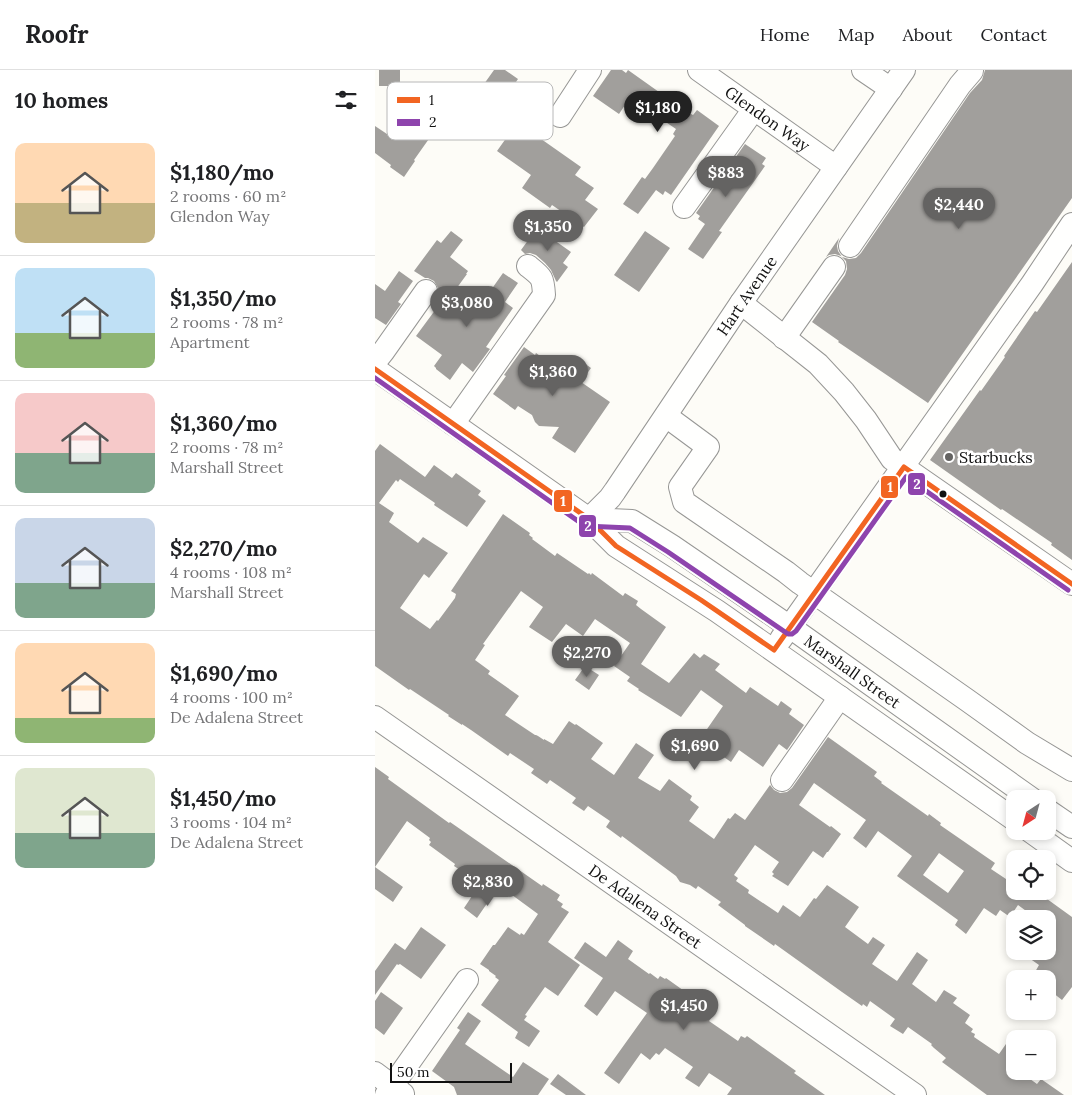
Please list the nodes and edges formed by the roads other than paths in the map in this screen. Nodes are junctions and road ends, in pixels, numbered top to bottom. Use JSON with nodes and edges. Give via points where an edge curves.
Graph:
{"nodes":[{"id":1,"x":590,"y":70,"type":"edge"},
{"id":2,"x":699,"y":70,"type":"edge"},
{"id":3,"x":863,"y":70,"type":"edge"},
{"id":4,"x":904,"y":70,"type":"edge"},
{"id":5,"x":972,"y":70,"type":"edge"},
{"id":6,"x":891,"y":89,"type":"junction"},
{"id":7,"x":754,"y":109,"type":"junction"},
{"id":8,"x":560,"y":116,"type":"dead end"},
{"id":9,"x":836,"y":167,"type":"junction"},
{"id":10,"x":684,"y":207,"type":"dead end"},
{"id":11,"x":1072,"y":224,"type":"edge"},
{"id":12,"x":849,"y":246,"type":"dead end"},
{"id":13,"x":528,"y":266,"type":"dead end"},
{"id":14,"x":834,"y":266,"type":"dead end"},
{"id":15,"x":426,"y":291,"type":"dead end"},
{"id":16,"x":741,"y":303,"type":"junction"},
{"id":17,"x":785,"y":338,"type":"junction"},
{"id":18,"x":375,"y":362,"type":"edge"},
{"id":19,"x":375,"y":369,"type":"edge"},
{"id":20,"x":666,"y":416,"type":"junction"},
{"id":21,"x":453,"y":424,"type":"junction"},
{"id":22,"x":904,"y":467,"type":"junction"},
{"id":23,"x":589,"y":519,"type":"junction"},
{"id":24,"x":1072,"y":584,"type":"edge"},
{"id":25,"x":815,"y":594,"type":"junction"},
{"id":26,"x":790,"y":627,"type":"junction"},
{"id":27,"x":774,"y":650,"type":"junction"},
{"id":28,"x":840,"y":697,"type":"junction"},
{"id":29,"x":375,"y":717,"type":"edge"},
{"id":30,"x":1072,"y":770,"type":"edge"},
{"id":31,"x":782,"y":780,"type":"dead end"},
{"id":32,"x":1019,"y":790,"type":"edge"},
{"id":33,"x":1006,"y":814,"type":"edge"},
{"id":34,"x":1056,"y":816,"type":"edge"},
{"id":35,"x":1072,"y":827,"type":"edge"},
{"id":36,"x":1043,"y":840,"type":"edge"},
{"id":37,"x":1072,"y":861,"type":"edge"},
{"id":38,"x":467,"y":980,"type":"dead end"},
{"id":39,"x":389,"y":1087,"type":"edge"},
{"id":40,"x":915,"y":1095,"type":"edge"}],
"edges":[{"from":1,"to":8,"type":"street"},
{"from":2,"to":7,"type":"street","name":"Glendon Way"},
{"from":3,"to":6,"type":"street"},
{"from":4,"to":6,"type":"street","name":"Hart Avenue"},
{"from":5,"to":12,"type":"street"},
{"from":6,"to":9,"type":"street","name":"Hart Avenue"},
{"from":7,"to":9,"type":"street","name":"Glendon Way"},
{"from":7,"to":10,"type":"street"},
{"from":9,"to":16,"type":"street","name":"Hart Avenue"},
{"from":11,"to":22,"type":"street"},
{"from":13,"to":21,"type":"street","via":[[540,275],[544,295]]},
{"from":14,"to":17,"type":"street"},
{"from":15,"to":18,"type":"street"},
{"from":16,"to":17,"type":"street"},
{"from":16,"to":20,"type":"street","name":"Hart Avenue"},
{"from":17,"to":22,"type":"street","via":[[819,364],[866,420],[892,459]]},
{"from":19,"to":21,"type":"street","name":"Marshall Street"},
{"from":20,"to":23,"type":"street","name":"Hart Avenue","via":[[610,498]]},
{"from":20,"to":25,"type":"street","via":[[707,447],[680,487],[684,502]]},
{"from":21,"to":23,"type":"street","name":"Marshall Street"},
{"from":22,"to":24,"type":"street"},
{"from":22,"to":25,"type":"street"},
{"from":23,"to":26,"type":"street","name":"Marshall Street","via":[[632,521]]},
{"from":23,"to":27,"type":"street","name":"Marshall Street","via":[[616,546]]},
{"from":25,"to":26,"type":"street"},
{"from":25,"to":30,"type":"street","via":[[1027,743]]},
{"from":26,"to":27,"type":"street"},
{"from":26,"to":32,"type":"street","name":"Marshall Street"},
{"from":27,"to":28,"type":"street","name":"Marshall Street"},
{"from":28,"to":31,"type":"street"},
{"from":28,"to":33,"type":"street","name":"Marshall Street"},
{"from":29,"to":40,"type":"street","name":"De Adalena Street"},
{"from":34,"to":35,"type":"street"},
{"from":36,"to":37,"type":"street"},
{"from":38,"to":39,"type":"street"}]}
